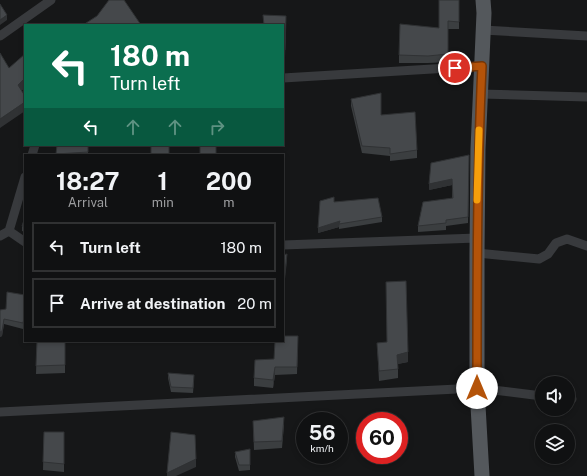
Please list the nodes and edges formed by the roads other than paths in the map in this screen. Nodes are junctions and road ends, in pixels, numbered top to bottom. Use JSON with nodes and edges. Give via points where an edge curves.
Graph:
{"nodes":[{"id":1,"x":51,"y":0,"type":"edge"},
{"id":2,"x":483,"y":0,"type":"edge"},
{"id":3,"x":483,"y":30,"type":"junction"},
{"id":4,"x":0,"y":36,"type":"edge"},
{"id":5,"x":587,"y":36,"type":"edge"},
{"id":6,"x":482,"y":66,"type":"junction"},
{"id":7,"x":284,"y":78,"type":"edge"},
{"id":8,"x":481,"y":94,"type":"junction"},
{"id":9,"x":587,"y":97,"type":"edge"},
{"id":10,"x":24,"y":180,"type":"edge"},
{"id":11,"x":9,"y":231,"type":"junction"},
{"id":12,"x":0,"y":236,"type":"edge"},
{"id":13,"x":477,"y":238,"type":"junction"},
{"id":14,"x":24,"y":241,"type":"edge"},
{"id":15,"x":284,"y":245,"type":"edge"},
{"id":16,"x":587,"y":246,"type":"edge"},
{"id":17,"x":477,"y":253,"type":"junction"},
{"id":18,"x":477,"y":388,"type":"junction"},
{"id":19,"x":535,"y":395,"type":"edge"},
{"id":20,"x":0,"y":412,"type":"edge"},
{"id":21,"x":482,"y":476,"type":"edge"}],
"edges":[{"from":1,"to":4,"type":"street"},
{"from":2,"to":3,"type":"main road"},
{"from":3,"to":5,"type":"street"},
{"from":3,"to":6,"type":"main road"},
{"from":6,"to":7,"type":"street"},
{"from":6,"to":8,"type":"main road"},
{"from":8,"to":9,"type":"street"},
{"from":8,"to":13,"type":"main road"},
{"from":10,"to":11,"type":"street"},
{"from":11,"to":12,"type":"street"},
{"from":11,"to":14,"type":"street"},
{"from":13,"to":15,"type":"street"},
{"from":13,"to":17,"type":"main road"},
{"from":16,"to":17,"type":"street","via":[[567,238],[556,242],[548,254],[539,259]]},
{"from":17,"to":18,"type":"main road"},
{"from":18,"to":19,"type":"street"},
{"from":18,"to":20,"type":"street"},
{"from":18,"to":21,"type":"main road"}]}
